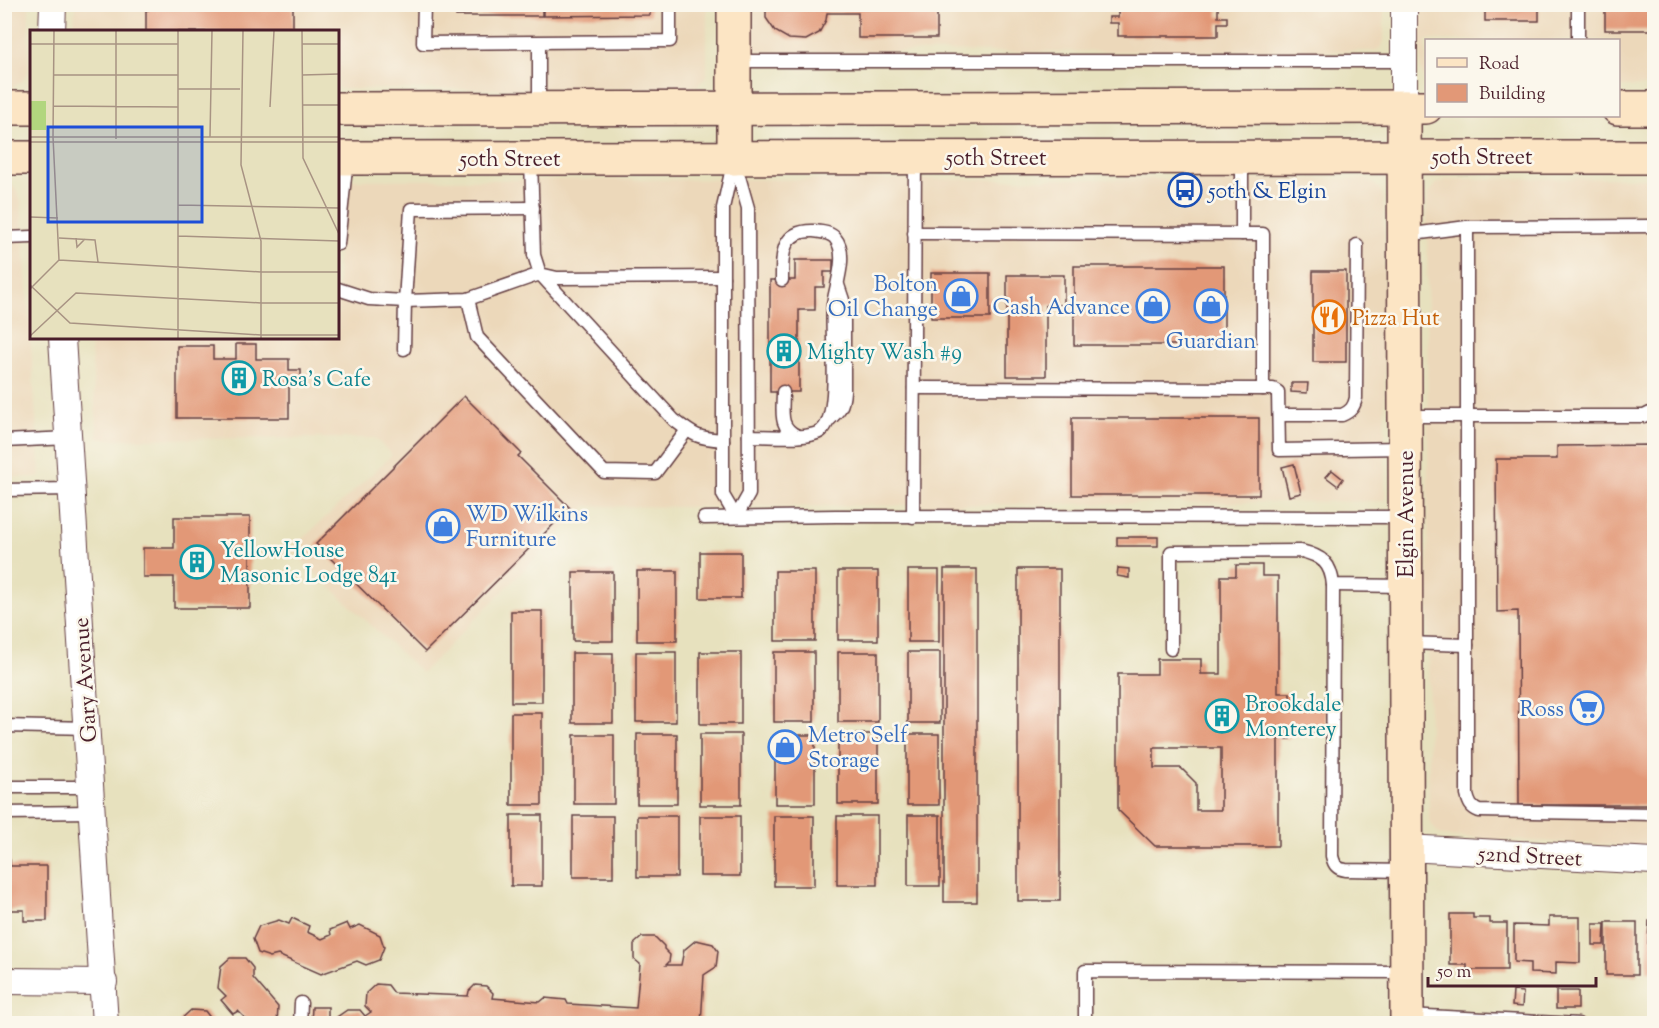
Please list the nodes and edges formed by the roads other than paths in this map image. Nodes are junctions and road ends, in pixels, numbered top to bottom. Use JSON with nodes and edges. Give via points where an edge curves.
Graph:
{"nodes":[{"id":1,"x":53,"y":4,"type":"edge"},
{"id":2,"x":424,"y":4,"type":"edge"},
{"id":3,"x":670,"y":4,"type":"edge"},
{"id":4,"x":734,"y":4,"type":"edge"},
{"id":5,"x":1404,"y":4,"type":"edge"},
{"id":6,"x":1578,"y":4,"type":"edge"},
{"id":7,"x":52,"y":30,"type":"edge"},
{"id":8,"x":1578,"y":39,"type":"edge"},
{"id":9,"x":539,"y":43,"type":"junction"},
{"id":10,"x":734,"y":61,"type":"junction"},
{"id":11,"x":1404,"y":62,"type":"junction"},
{"id":12,"x":1415,"y":107,"type":"edge"},
{"id":13,"x":4,"y":108,"type":"edge"},
{"id":14,"x":30,"y":108,"type":"edge"},
{"id":15,"x":1620,"y":108,"type":"edge"},
{"id":16,"x":1654,"y":108,"type":"edge"},
{"id":17,"x":339,"y":109,"type":"edge"},
{"id":18,"x":539,"y":109,"type":"junction"},
{"id":19,"x":734,"y":109,"type":"junction"},
{"id":20,"x":1242,"y":156,"type":"junction"},
{"id":21,"x":1404,"y":156,"type":"junction"},
{"id":22,"x":1654,"y":157,"type":"edge"},
{"id":23,"x":4,"y":158,"type":"edge"},
{"id":24,"x":30,"y":158,"type":"edge"},
{"id":25,"x":342,"y":158,"type":"edge"},
{"id":26,"x":531,"y":158,"type":"junction"},
{"id":27,"x":734,"y":158,"type":"junction"},
{"id":28,"x":915,"y":158,"type":"junction"},
{"id":29,"x":533,"y":208,"type":"junction"},
{"id":30,"x":339,"y":222,"type":"edge"},
{"id":31,"x":1654,"y":226,"type":"edge"},
{"id":32,"x":1467,"y":227,"type":"junction"},
{"id":33,"x":914,"y":233,"type":"junction"},
{"id":34,"x":1242,"y":234,"type":"junction"},
{"id":35,"x":1403,"y":236,"type":"junction"},
{"id":36,"x":30,"y":237,"type":"edge"},
{"id":37,"x":4,"y":238,"type":"edge"},
{"id":38,"x":1357,"y":245,"type":"dead end"},
{"id":39,"x":540,"y":274,"type":"junction"},
{"id":40,"x":723,"y":277,"type":"junction"},
{"id":41,"x":782,"y":280,"type":"dead end"},
{"id":42,"x":339,"y":289,"type":"edge"},
{"id":43,"x":468,"y":299,"type":"junction"},
{"id":44,"x":405,"y":301,"type":"junction"},
{"id":45,"x":62,"y":339,"type":"edge"},
{"id":46,"x":404,"y":349,"type":"dead end"},
{"id":47,"x":914,"y":388,"type":"junction"},
{"id":48,"x":1263,"y":389,"type":"junction"},
{"id":49,"x":783,"y":392,"type":"dead end"},
{"id":50,"x":1654,"y":411,"type":"edge"},
{"id":51,"x":1279,"y":415,"type":"junction"},
{"id":52,"x":1468,"y":416,"type":"junction"},
{"id":53,"x":687,"y":430,"type":"junction"},
{"id":54,"x":1405,"y":432,"type":"junction"},
{"id":55,"x":749,"y":436,"type":"junction"},
{"id":56,"x":798,"y":436,"type":"junction"},
{"id":57,"x":69,"y":438,"type":"junction"},
{"id":58,"x":723,"y":440,"type":"junction"},
{"id":59,"x":4,"y":441,"type":"edge"},
{"id":60,"x":72,"y":489,"type":"junction"},
{"id":61,"x":4,"y":490,"type":"edge"},
{"id":62,"x":736,"y":517,"type":"junction"},
{"id":63,"x":914,"y":517,"type":"junction"},
{"id":64,"x":1405,"y":517,"type":"junction"},
{"id":65,"x":704,"y":518,"type":"dead end"},
{"id":66,"x":1333,"y":585,"type":"junction"},
{"id":67,"x":1406,"y":586,"type":"junction"},
{"id":68,"x":1406,"y":643,"type":"junction"},
{"id":69,"x":1467,"y":645,"type":"junction"},
{"id":70,"x":1171,"y":649,"type":"dead end"},
{"id":71,"x":4,"y":726,"type":"edge"},
{"id":72,"x":88,"y":728,"type":"junction"},
{"id":73,"x":91,"y":786,"type":"junction"},
{"id":74,"x":4,"y":787,"type":"edge"},
{"id":75,"x":93,"y":812,"type":"junction"},
{"id":76,"x":4,"y":813,"type":"edge"},
{"id":77,"x":1654,"y":813,"type":"edge"},
{"id":78,"x":1406,"y":860,"type":"junction"},
{"id":79,"x":1654,"y":861,"type":"edge"},
{"id":80,"x":1407,"y":972,"type":"junction"},
{"id":81,"x":4,"y":981,"type":"edge"},
{"id":82,"x":104,"y":982,"type":"junction"},
{"id":83,"x":301,"y":1003,"type":"dead end"},
{"id":84,"x":1407,"y":1019,"type":"edge"},
{"id":85,"x":105,"y":1023,"type":"edge"},
{"id":86,"x":300,"y":1023,"type":"edge"},
{"id":87,"x":1084,"y":1023,"type":"edge"},
{"id":88,"x":1578,"y":1023,"type":"edge"}],
"edges":[{"from":1,"to":7,"type":"street"},
{"from":2,"to":9,"type":"lane","via":[[423,43]]},
{"from":3,"to":9,"type":"lane","via":[[670,41]]},
{"from":4,"to":10,"type":"main road"},
{"from":5,"to":11,"type":"street","name":"Elgin Avenue"},
{"from":6,"to":8,"type":"lane"},
{"from":9,"to":18,"type":"lane"},
{"from":10,"to":11,"type":"lane"},
{"from":10,"to":19,"type":"main road"},
{"from":11,"to":12,"type":"street","name":"Elgin Avenue"},
{"from":12,"to":19,"type":"main road"},
{"from":12,"to":21,"type":"main road","name":"Elgin Avenue"},
{"from":13,"to":14,"type":"main road"},
{"from":15,"to":16,"type":"main road"},
{"from":17,"to":18,"type":"main road"},
{"from":18,"to":19,"type":"main road"},
{"from":19,"to":27,"type":"main road"},
{"from":20,"to":21,"type":"main road","name":"50th Street"},
{"from":20,"to":28,"type":"main road","name":"50th Street"},
{"from":20,"to":34,"type":"lane"},
{"from":21,"to":22,"type":"main road","name":"50th Street"},
{"from":21,"to":35,"type":"main road","name":"Elgin Avenue"},
{"from":23,"to":24,"type":"main road"},
{"from":25,"to":26,"type":"main road","name":"50th Street"},
{"from":25,"to":30,"type":"lane"},
{"from":26,"to":27,"type":"main road","name":"50th Street"},
{"from":26,"to":29,"type":"lane"},
{"from":27,"to":28,"type":"main road","name":"50th Street"},
{"from":27,"to":40,"type":"lane","via":[[723,208]]},
{"from":27,"to":55,"type":"lane","via":[[748,208]]},
{"from":28,"to":33,"type":"lane"},
{"from":29,"to":39,"type":"lane","via":[[534,255]]},
{"from":29,"to":44,"type":"lane","via":[[411,209]]},
{"from":31,"to":32,"type":"lane"},
{"from":32,"to":35,"type":"lane"},
{"from":32,"to":52,"type":"lane"},
{"from":33,"to":34,"type":"lane"},
{"from":33,"to":47,"type":"lane"},
{"from":34,"to":48,"type":"lane","via":[[1263,234]]},
{"from":35,"to":54,"type":"main road","name":"Elgin Avenue"},
{"from":36,"to":37,"type":"lane"},
{"from":38,"to":51,"type":"lane","via":[[1354,407],[1342,415]]},
{"from":39,"to":40,"type":"lane","via":[[557,278]]},
{"from":39,"to":43,"type":"lane"},
{"from":39,"to":53,"type":"lane"},
{"from":40,"to":58,"type":"lane"},
{"from":41,"to":56,"type":"lane","via":[[782,253],[790,238],[801,232],[818,231],[834,237],[839,246],[840,270],[833,304],[833,392],[828,421],[814,435]]},
{"from":42,"to":44,"type":"lane","via":[[369,299]]},
{"from":43,"to":44,"type":"lane"},
{"from":43,"to":53,"type":"lane","via":[[477,337],[604,472],[655,473]]},
{"from":44,"to":46,"type":"lane"},
{"from":45,"to":57,"type":"street","name":"Gary Avenue"},
{"from":47,"to":48,"type":"lane"},
{"from":47,"to":63,"type":"lane"},
{"from":48,"to":51,"type":"lane","via":[[1278,392]]},
{"from":49,"to":56,"type":"lane","via":[[784,426]]},
{"from":50,"to":52,"type":"lane","via":[[1644,416]]},
{"from":51,"to":54,"type":"lane","via":[[1279,450]]},
{"from":52,"to":54,"type":"lane"},
{"from":52,"to":69,"type":"lane"},
{"from":53,"to":58,"type":"lane","via":[[702,438]]},
{"from":54,"to":64,"type":"main road","name":"Elgin Avenue"},
{"from":55,"to":56,"type":"lane"},
{"from":55,"to":62,"type":"lane","via":[[749,494]]},
{"from":57,"to":59,"type":"lane"},
{"from":57,"to":60,"type":"street","name":"Gary Avenue"},
{"from":58,"to":62,"type":"lane","via":[[723,495]]},
{"from":60,"to":61,"type":"lane"},
{"from":60,"to":72,"type":"street","name":"Gary Avenue"},
{"from":62,"to":63,"type":"lane"},
{"from":62,"to":65,"type":"lane"},
{"from":63,"to":64,"type":"lane"},
{"from":64,"to":67,"type":"main road","name":"Elgin Avenue"},
{"from":66,"to":67,"type":"lane"},
{"from":66,"to":70,"type":"lane","via":[[1332,573],[1324,561],[1301,551],[1171,552]]},
{"from":66,"to":78,"type":"lane","via":[[1334,864],[1346,870]]},
{"from":67,"to":68,"type":"main road","name":"Elgin Avenue"},
{"from":68,"to":69,"type":"lane"},
{"from":68,"to":78,"type":"main road","name":"Elgin Avenue"},
{"from":69,"to":77,"type":"lane","via":[[1467,795],[1474,809]]},
{"from":71,"to":72,"type":"lane"},
{"from":72,"to":73,"type":"street","name":"Gary Avenue"},
{"from":73,"to":74,"type":"lane"},
{"from":73,"to":75,"type":"street","name":"Gary Avenue"},
{"from":75,"to":76,"type":"lane"},
{"from":75,"to":82,"type":"street","name":"Gary Avenue"},
{"from":78,"to":79,"type":"street","name":"52nd Street"},
{"from":78,"to":80,"type":"main road","name":"Elgin Avenue"},
{"from":80,"to":84,"type":"main road","name":"Elgin Avenue"},
{"from":80,"to":87,"type":"lane","via":[[1085,971]]},
{"from":81,"to":82,"type":"street"},
{"from":82,"to":85,"type":"street","name":"Gary Avenue"},
{"from":83,"to":86,"type":"lane"},
{"from":84,"to":88,"type":"lane"}]}
